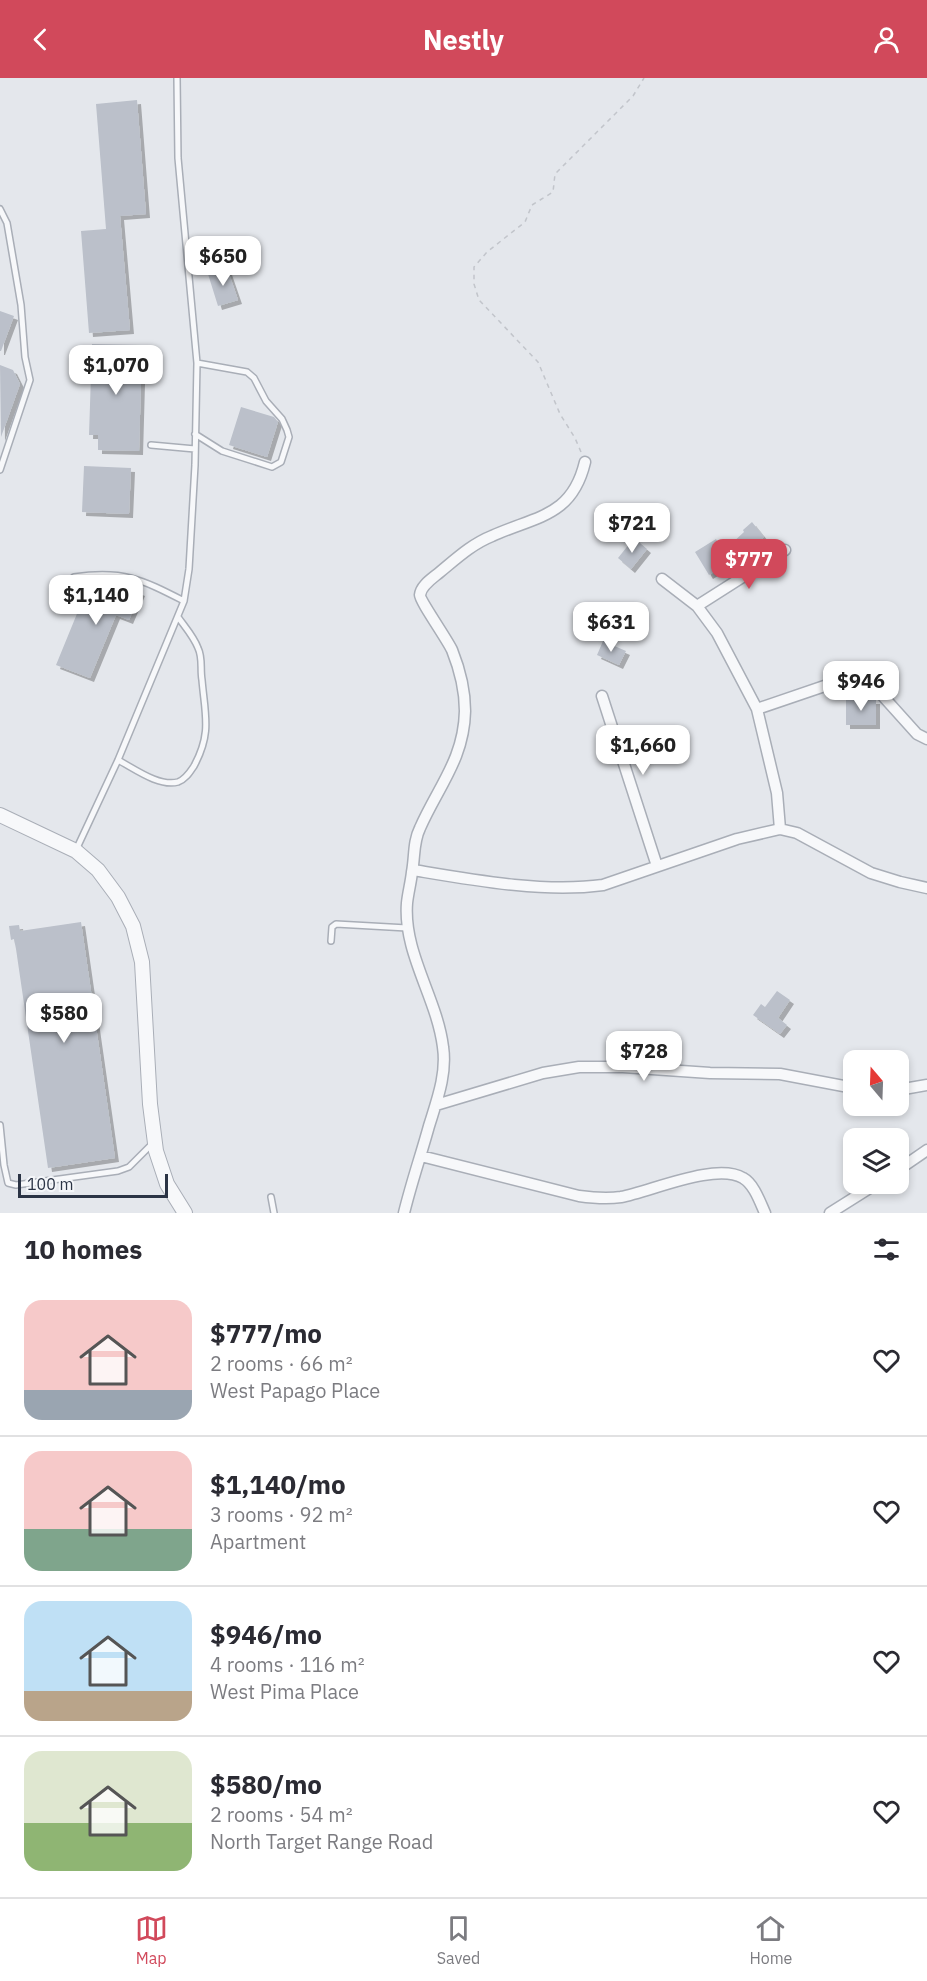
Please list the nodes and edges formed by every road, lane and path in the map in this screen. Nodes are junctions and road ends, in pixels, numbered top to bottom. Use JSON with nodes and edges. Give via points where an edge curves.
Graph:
{"nodes":[{"id":1,"x":177,"y":78,"type":"edge"},
{"id":2,"x":644,"y":78,"type":"edge"},
{"id":3,"x":0,"y":209,"type":"edge"},
{"id":4,"x":196,"y":363,"type":"junction"},
{"id":5,"x":195,"y":434,"type":"junction"},
{"id":6,"x":151,"y":445,"type":"dead end"},
{"id":7,"x":195,"y":449,"type":"junction"},
{"id":8,"x":585,"y":462,"type":"joint"},
{"id":9,"x":0,"y":470,"type":"edge"},
{"id":10,"x":785,"y":550,"type":"dead end"},
{"id":11,"x":74,"y":577,"type":"dead end"},
{"id":12,"x":662,"y":579,"type":"dead end"},
{"id":13,"x":184,"y":601,"type":"junction"},
{"id":14,"x":698,"y":606,"type":"junction"},
{"id":15,"x":178,"y":617,"type":"junction"},
{"id":16,"x":602,"y":696,"type":"dead end"},
{"id":17,"x":757,"y":709,"type":"junction"},
{"id":18,"x":927,"y":739,"type":"edge"},
{"id":19,"x":118,"y":760,"type":"junction"},
{"id":20,"x":0,"y":815,"type":"edge"},
{"id":21,"x":780,"y":829,"type":"junction"},
{"id":22,"x":76,"y":851,"type":"junction"},
{"id":23,"x":657,"y":866,"type":"junction"},
{"id":24,"x":413,"y":870,"type":"junction"},
{"id":25,"x":927,"y":888,"type":"edge"},
{"id":26,"x":407,"y":928,"type":"junction"},
{"id":27,"x":331,"y":941,"type":"dead end"},
{"id":28,"x":927,"y":1084,"type":"edge"},
{"id":29,"x":843,"y":1086,"type":"edge"},
{"id":30,"x":909,"y":1088,"type":"edge"},
{"id":31,"x":436,"y":1105,"type":"junction"},
{"id":32,"x":0,"y":1125,"type":"edge"},
{"id":33,"x":155,"y":1141,"type":"junction"},
{"id":34,"x":927,"y":1150,"type":"edge"},
{"id":35,"x":421,"y":1156,"type":"junction"},
{"id":36,"x":909,"y":1162,"type":"edge"},
{"id":37,"x":860,"y":1194,"type":"edge"},
{"id":38,"x":271,"y":1197,"type":"dead end"},
{"id":39,"x":185,"y":1213,"type":"edge"},
{"id":40,"x":274,"y":1213,"type":"edge"},
{"id":41,"x":404,"y":1213,"type":"edge"},
{"id":42,"x":765,"y":1213,"type":"edge"},
{"id":43,"x":830,"y":1213,"type":"edge"}],
"edges":[{"from":1,"to":4,"type":"lane","via":[[178,158]]},
{"from":2,"to":8,"type":"path","via":[[633,96],[555,174],[553,192],[532,206],[525,222],[474,267],[479,300],[538,362]]},
{"from":3,"to":9,"type":"lane","via":[[9,235],[30,380]]},
{"from":4,"to":5,"type":"lane"},
{"from":4,"to":5,"type":"lane","via":[[247,372],[282,419],[289,438],[281,462],[272,467],[222,451]]},
{"from":5,"to":7,"type":"lane"},
{"from":6,"to":7,"type":"lane"},
{"from":7,"to":13,"type":"lane"},
{"from":8,"to":24,"type":"street","via":[[581,480],[556,510],[468,548],[421,592],[423,604],[452,650],[464,685],[465,713],[459,750],[419,829],[413,849]]},
{"from":10,"to":14,"type":"street"},
{"from":11,"to":13,"type":"lane","via":[[118,574],[146,582]]},
{"from":12,"to":14,"type":"street"},
{"from":13,"to":15,"type":"lane"},
{"from":14,"to":17,"type":"street","via":[[717,633]]},
{"from":15,"to":19,"type":"lane"},
{"from":15,"to":19,"type":"lane","via":[[194,640],[201,661],[207,720],[200,754],[190,774],[180,782],[168,783]]},
{"from":16,"to":23,"type":"street"},
{"from":17,"to":18,"type":"street","via":[[848,678],[862,677],[917,734]]},
{"from":17,"to":21,"type":"street","via":[[777,793]]},
{"from":19,"to":22,"type":"lane"},
{"from":20,"to":22,"type":"street"},
{"from":21,"to":23,"type":"street"},
{"from":21,"to":25,"type":"street","via":[[797,833],[871,873]]},
{"from":22,"to":33,"type":"street","via":[[98,870],[133,926],[142,962]]},
{"from":23,"to":24,"type":"street","via":[[603,885],[581,888],[459,878]]},
{"from":24,"to":26,"type":"street"},
{"from":26,"to":27,"type":"lane","via":[[336,924]]},
{"from":26,"to":31,"type":"street","via":[[440,1027],[445,1066]]},
{"from":28,"to":30,"type":"street"},
{"from":29,"to":31,"type":"street","via":[[780,1074],[579,1067],[543,1073]]},
{"from":31,"to":35,"type":"street"},
{"from":32,"to":33,"type":"lane","via":[[8,1183],[16,1185],[118,1172],[129,1167]]},
{"from":33,"to":39,"type":"street","via":[[167,1184]]},
{"from":34,"to":36,"type":"street"},
{"from":35,"to":41,"type":"street"},
{"from":35,"to":42,"type":"street","via":[[599,1198],[620,1197],[719,1172],[745,1179]]},
{"from":37,"to":43,"type":"street"},
{"from":38,"to":40,"type":"lane"}]}
